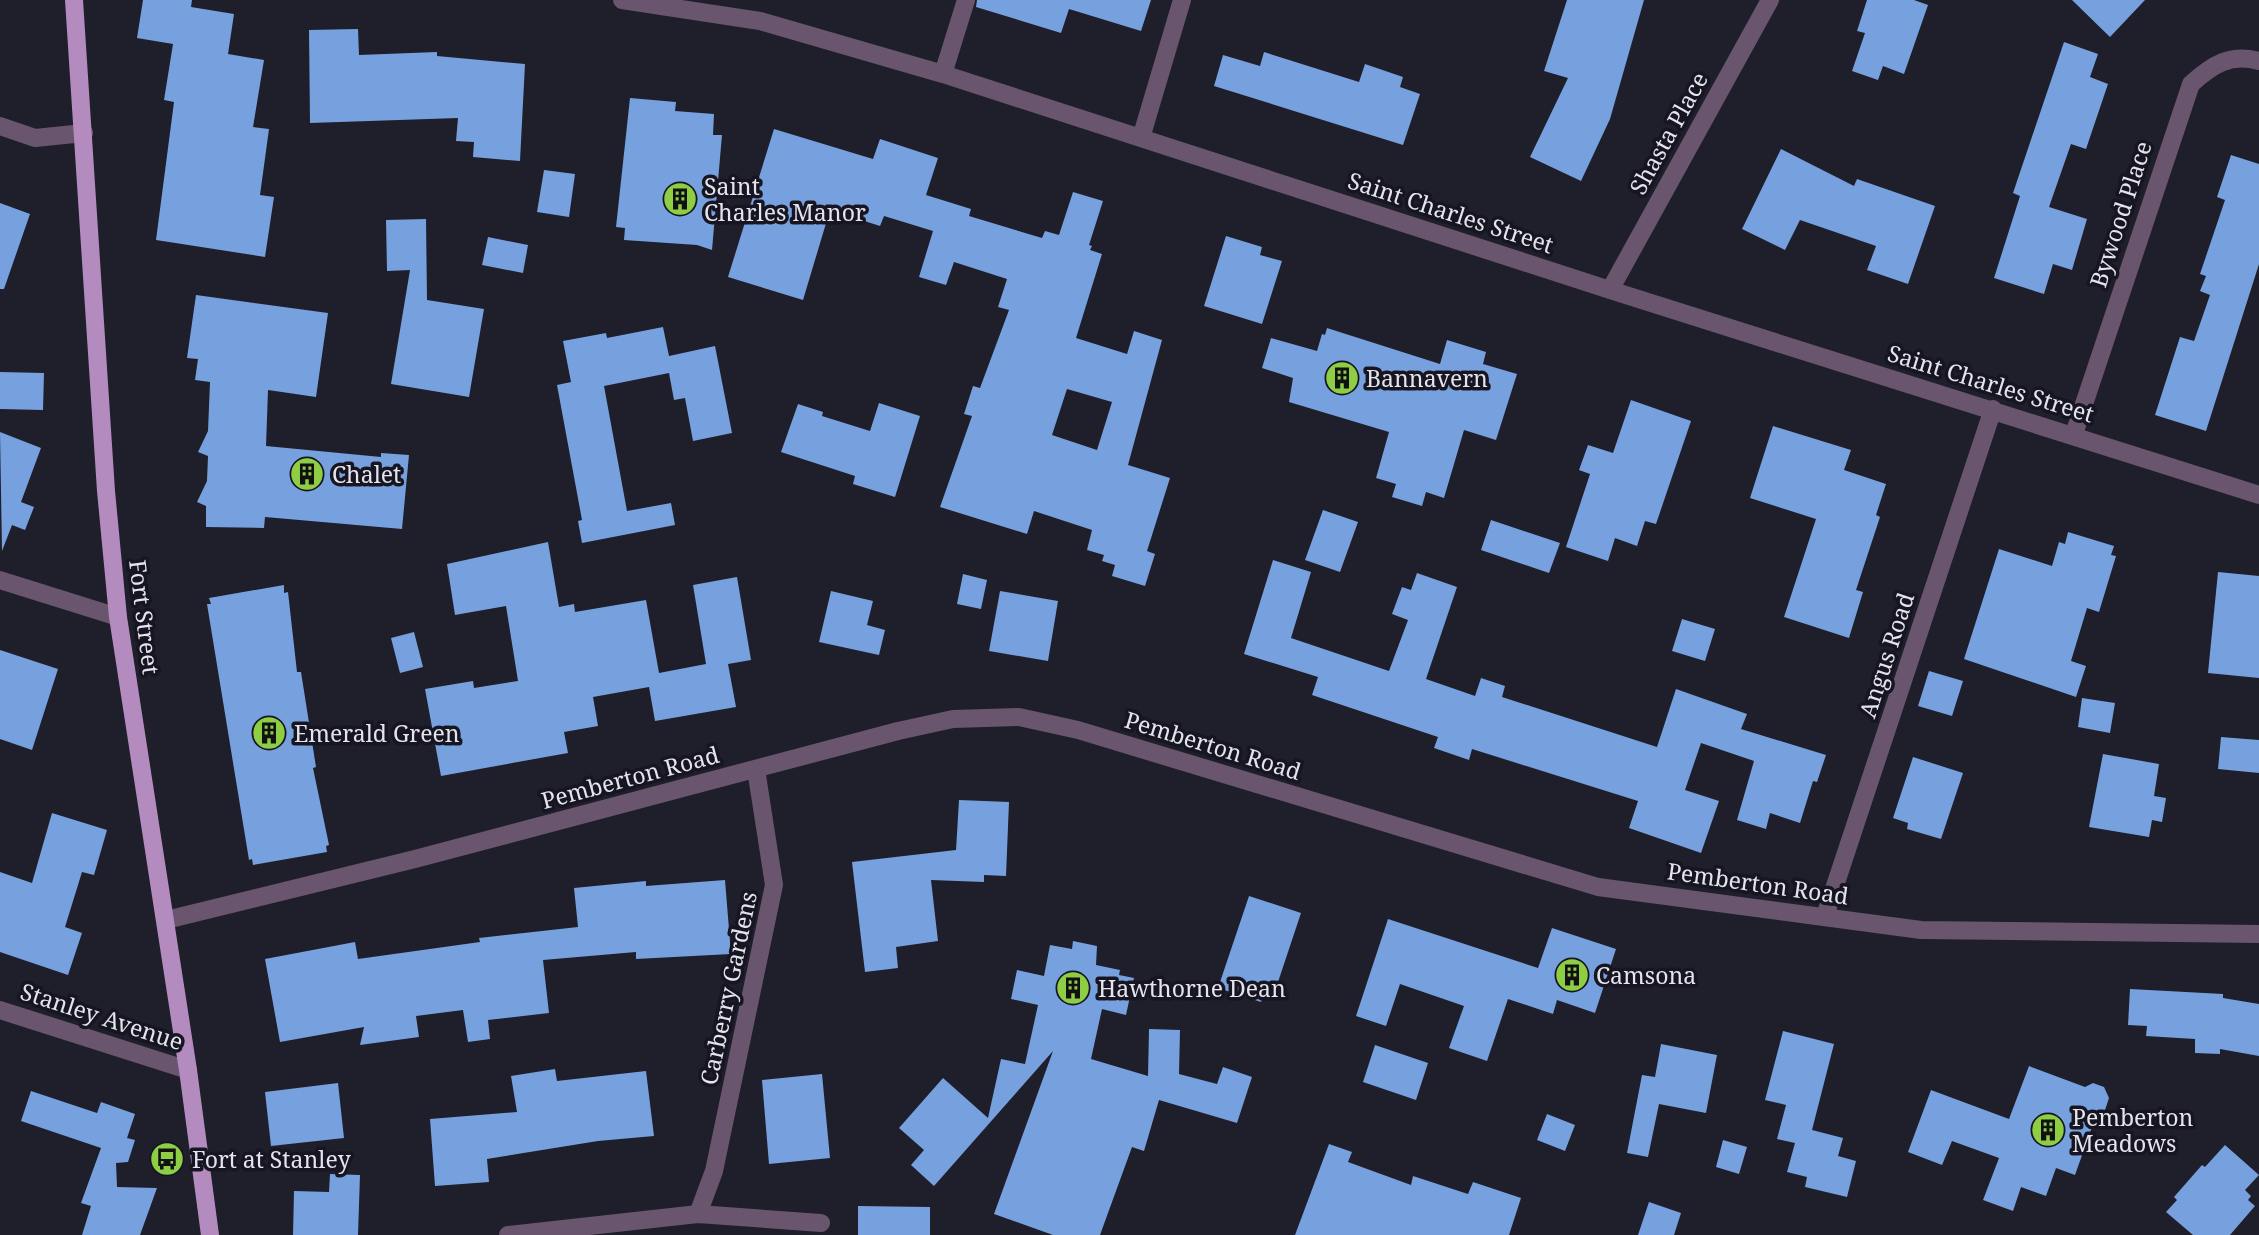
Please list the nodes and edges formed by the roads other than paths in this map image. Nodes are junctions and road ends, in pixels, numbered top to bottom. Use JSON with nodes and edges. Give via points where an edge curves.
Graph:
{"nodes":[{"id":1,"x":74,"y":0,"type":"edge"},
{"id":2,"x":622,"y":0,"type":"edge"},
{"id":3,"x":966,"y":0,"type":"edge"},
{"id":4,"x":1182,"y":0,"type":"edge"},
{"id":5,"x":1769,"y":0,"type":"edge"},
{"id":6,"x":2259,"y":61,"type":"edge"},
{"id":7,"x":943,"y":74,"type":"junction"},
{"id":8,"x":0,"y":126,"type":"edge"},
{"id":9,"x":83,"y":133,"type":"junction"},
{"id":10,"x":1141,"y":138,"type":"junction"},
{"id":11,"x":1610,"y":290,"type":"junction"},
{"id":12,"x":1993,"y":409,"type":"junction"},
{"id":13,"x":2074,"y":434,"type":"junction"},
{"id":14,"x":2259,"y":495,"type":"edge"},
{"id":15,"x":0,"y":580,"type":"edge"},
{"id":16,"x":118,"y":617,"type":"junction"},
{"id":17,"x":756,"y":769,"type":"junction"},
{"id":18,"x":1825,"y":916,"type":"junction"},
{"id":19,"x":166,"y":920,"type":"junction"},
{"id":20,"x":2259,"y":934,"type":"edge"},
{"id":21,"x":0,"y":1010,"type":"edge"},
{"id":22,"x":188,"y":1070,"type":"junction"},
{"id":23,"x":698,"y":1214,"type":"junction"},
{"id":24,"x":821,"y":1223,"type":"dead end"},
{"id":25,"x":210,"y":1235,"type":"edge"},
{"id":26,"x":508,"y":1235,"type":"edge"}],
"edges":[{"from":1,"to":9,"type":"main road","name":"Fort Street"},
{"from":2,"to":7,"type":"street","name":"Saint Charles Street","via":[[760,21]]},
{"from":3,"to":7,"type":"street"},
{"from":4,"to":10,"type":"street"},
{"from":5,"to":11,"type":"street","name":"Shasta Place"},
{"from":6,"to":13,"type":"street","name":"Bywood Place","via":[[2244,57],[2214,63],[2191,84]]},
{"from":7,"to":10,"type":"street","name":"Saint Charles Street"},
{"from":8,"to":9,"type":"street","via":[[35,138]]},
{"from":9,"to":16,"type":"main road","name":"Fort Street"},
{"from":10,"to":11,"type":"street","name":"Saint Charles Street"},
{"from":11,"to":12,"type":"street","name":"Saint Charles Street"},
{"from":12,"to":13,"type":"street","name":"Saint Charles Street"},
{"from":12,"to":18,"type":"street","name":"Angus Road"},
{"from":13,"to":14,"type":"street","name":"Saint Charles Street"},
{"from":15,"to":16,"type":"street"},
{"from":16,"to":19,"type":"main road","name":"Fort Street"},
{"from":17,"to":18,"type":"street","name":"Pemberton Road","via":[[953,719],[1019,717],[1078,730],[1598,887]]},
{"from":17,"to":19,"type":"street","name":"Pemberton Road"},
{"from":17,"to":23,"type":"street","name":"Carberry Gardens","via":[[774,885],[714,1171]]},
{"from":18,"to":20,"type":"street","name":"Pemberton Road","via":[[1921,930]]},
{"from":19,"to":22,"type":"main road","name":"Fort Street"},
{"from":21,"to":22,"type":"street","name":"Stanley Avenue"},
{"from":22,"to":25,"type":"main road","name":"Fort Street"},
{"from":23,"to":24,"type":"street"},
{"from":23,"to":26,"type":"street"}]}
